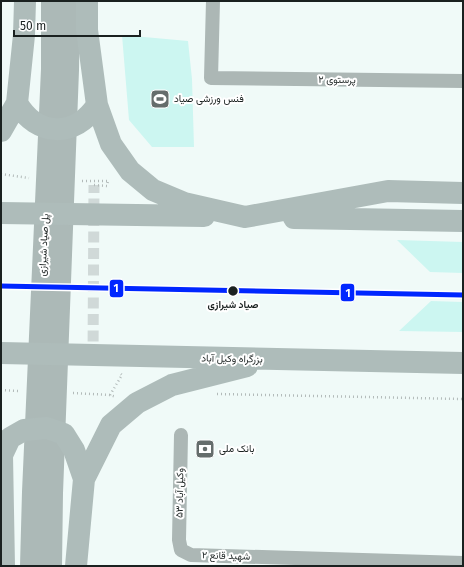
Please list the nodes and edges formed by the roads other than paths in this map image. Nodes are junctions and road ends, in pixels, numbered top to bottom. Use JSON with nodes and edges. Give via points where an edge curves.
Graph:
{"nodes":[{"id":1,"x":25,"y":1,"type":"edge"},
{"id":2,"x":52,"y":1,"type":"edge"},
{"id":3,"x":69,"y":1,"type":"edge"},
{"id":4,"x":87,"y":1,"type":"edge"},
{"id":5,"x":213,"y":1,"type":"edge"},
{"id":6,"x":60,"y":69,"type":"junction"},
{"id":7,"x":463,"y":81,"type":"edge"},
{"id":8,"x":17,"y":103,"type":"junction"},
{"id":9,"x":97,"y":105,"type":"junction"},
{"id":10,"x":1,"y":131,"type":"edge"},
{"id":11,"x":463,"y":193,"type":"edge"},
{"id":12,"x":1,"y":213,"type":"edge"},
{"id":13,"x":245,"y":217,"type":"junction"},
{"id":14,"x":463,"y":221,"type":"edge"},
{"id":15,"x":1,"y":353,"type":"edge"},
{"id":16,"x":275,"y":360,"type":"junction"},
{"id":17,"x":463,"y":363,"type":"edge"},
{"id":18,"x":181,"y":435,"type":"dead end"},
{"id":19,"x":2,"y":453,"type":"edge"},
{"id":20,"x":84,"y":479,"type":"junction"},
{"id":21,"x":42,"y":493,"type":"junction"},
{"id":22,"x":181,"y":550,"type":"joint"},
{"id":23,"x":463,"y":563,"type":"edge"},
{"id":24,"x":4,"y":566,"type":"edge"},
{"id":25,"x":31,"y":566,"type":"edge"},
{"id":26,"x":51,"y":566,"type":"edge"},
{"id":27,"x":76,"y":566,"type":"edge"}],
"edges":[{"from":1,"to":8,"type":"highway"},
{"from":2,"to":6,"type":"main road"},
{"from":3,"to":6,"type":"main road"},
{"from":4,"to":9,"type":"highway","via":[[87,30]]},
{"from":5,"to":7,"type":"street","name":"پرستوی ۲","via":[[211,78]]},
{"from":6,"to":21,"type":"main road","name":"پل صیاد شیرازی"},
{"from":8,"to":9,"type":"highway","via":[[31,120],[51,129],[67,128],[82,122]]},
{"from":8,"to":10,"type":"highway"},
{"from":9,"to":13,"type":"highway","via":[[111,144],[130,171],[153,190],[184,203]]},
{"from":11,"to":13,"type":"highway","via":[[388,191]]},
{"from":12,"to":13,"type":"highway"},
{"from":13,"to":14,"type":"highway"},
{"from":15,"to":16,"type":"highway","name":"بزرگراه وکیل آباد"},
{"from":16,"to":17,"type":"highway","name":"بزرگراه وکیل آباد"},
{"from":16,"to":20,"type":"highway","via":[[172,385],[136,403],[111,425]]},
{"from":18,"to":22,"type":"street","name":"وکیل آباد ۵۳"},
{"from":19,"to":20,"type":"highway","via":[[10,438],[24,430],[47,428],[64,434],[74,450]]},
{"from":19,"to":24,"type":"highway"},
{"from":20,"to":27,"type":"highway"},
{"from":21,"to":25,"type":"main road"},
{"from":21,"to":26,"type":"main road"},
{"from":22,"to":23,"type":"street","name":"شهید قانع ۲","via":[[191,555]]}]}
